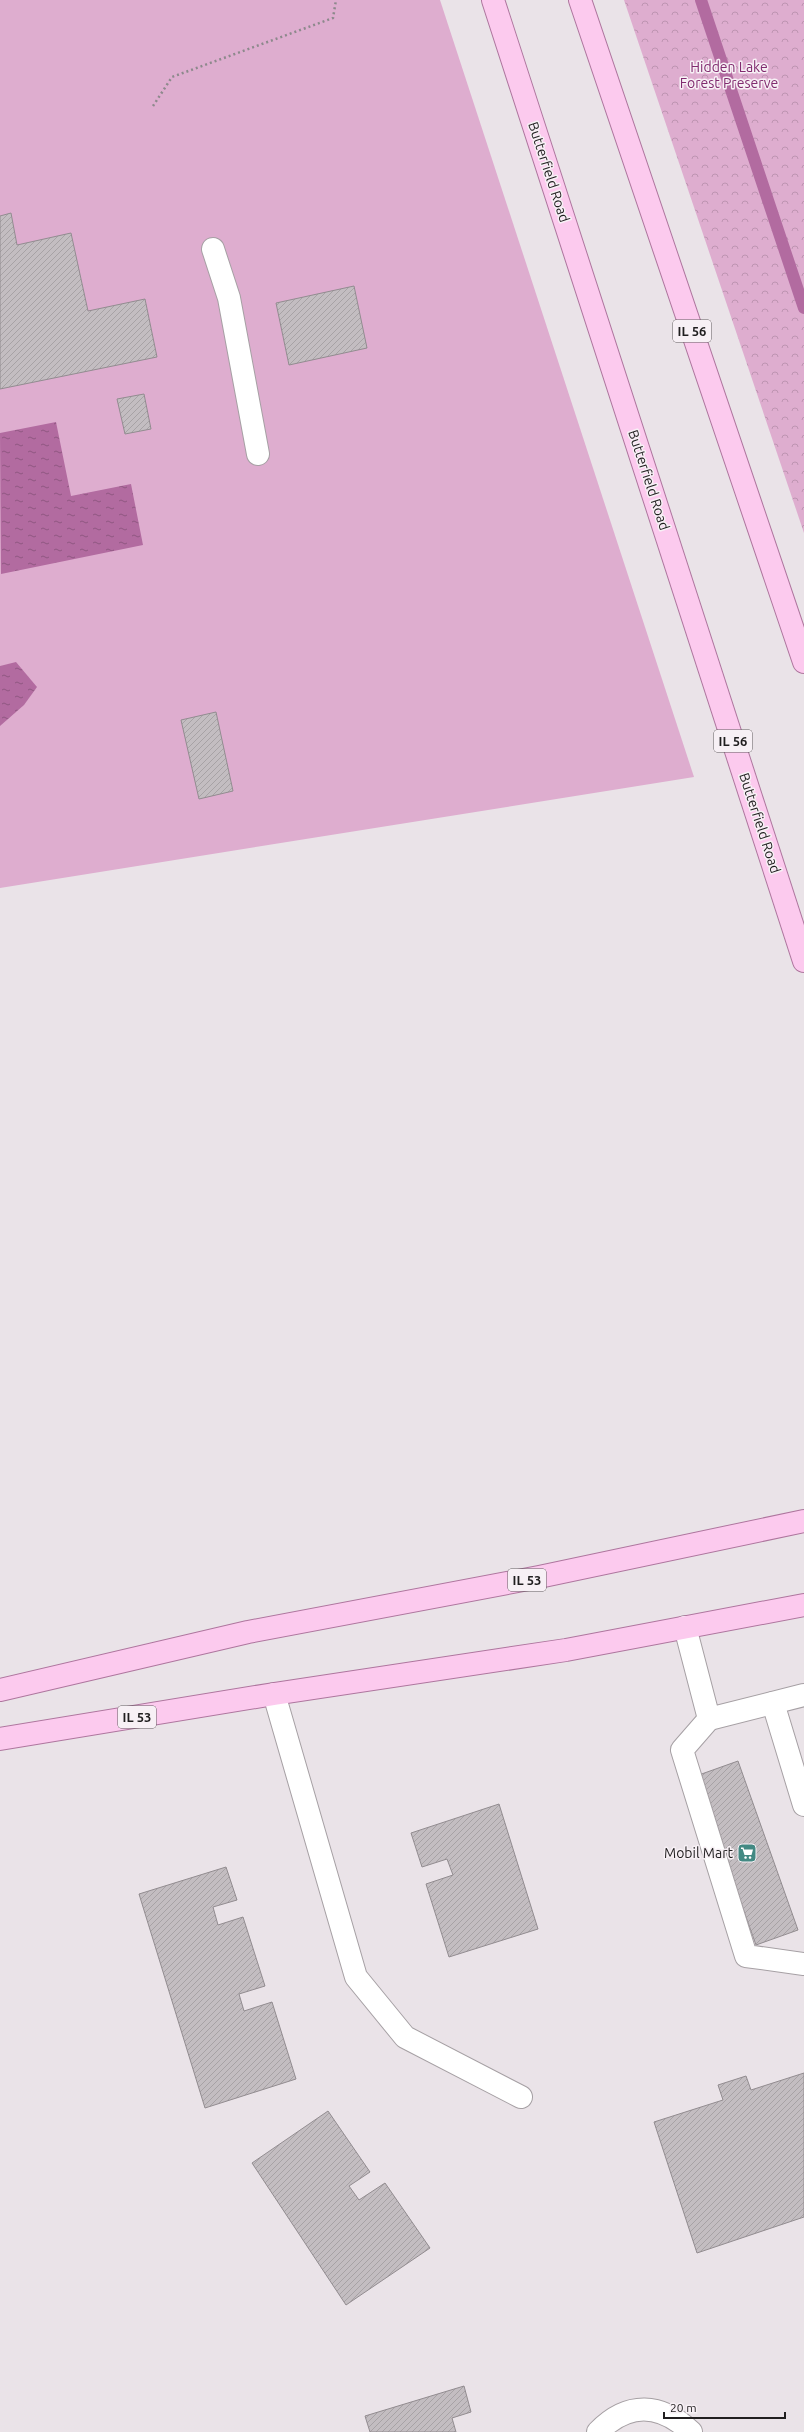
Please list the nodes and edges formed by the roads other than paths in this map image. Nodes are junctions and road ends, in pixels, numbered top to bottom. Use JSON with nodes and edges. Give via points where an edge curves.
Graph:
{"nodes":[{"id":1,"x":493,"y":0,"type":"edge"},
{"id":2,"x":580,"y":0,"type":"edge"},
{"id":3,"x":213,"y":249,"type":"dead end"},
{"id":4,"x":258,"y":454,"type":"dead end"},
{"id":5,"x":804,"y":662,"type":"edge"},
{"id":6,"x":804,"y":961,"type":"edge"},
{"id":7,"x":804,"y":1521,"type":"edge"},
{"id":8,"x":804,"y":1605,"type":"edge"},
{"id":9,"x":686,"y":1627,"type":"junction"},
{"id":10,"x":0,"y":1690,"type":"edge"},
{"id":11,"x":274,"y":1694,"type":"junction"},
{"id":12,"x":804,"y":1695,"type":"edge"},
{"id":13,"x":773,"y":1703,"type":"junction"},
{"id":14,"x":709,"y":1719,"type":"junction"},
{"id":15,"x":0,"y":1739,"type":"edge"},
{"id":16,"x":804,"y":1805,"type":"edge"},
{"id":17,"x":804,"y":1964,"type":"edge"},
{"id":18,"x":521,"y":2097,"type":"dead end"},
{"id":19,"x":598,"y":2432,"type":"edge"},
{"id":20,"x":691,"y":2432,"type":"edge"}],
"edges":[{"from":1,"to":6,"type":"main road","name":"Butterfield Road","number":"IL 56"},
{"from":2,"to":5,"type":"main road","number":"IL 56"},
{"from":3,"to":4,"type":"lane","via":[[229,298]]},
{"from":7,"to":10,"type":"main road","number":"IL 53","via":[[539,1578],[248,1632]]},
{"from":8,"to":9,"type":"main road","number":"IL 53"},
{"from":9,"to":11,"type":"main road","number":"IL 53","via":[[566,1650]]},
{"from":9,"to":14,"type":"lane"},
{"from":11,"to":15,"type":"main road","number":"IL 53"},
{"from":11,"to":18,"type":"lane","via":[[356,1977],[405,2036]]},
{"from":12,"to":13,"type":"lane"},
{"from":13,"to":14,"type":"lane"},
{"from":13,"to":16,"type":"lane"},
{"from":14,"to":17,"type":"lane","via":[[682,1750],[746,1956]]},
{"from":19,"to":20,"type":"lane","via":[[609,2421],[626,2412],[644,2409],[663,2412],[679,2420]]}]}
